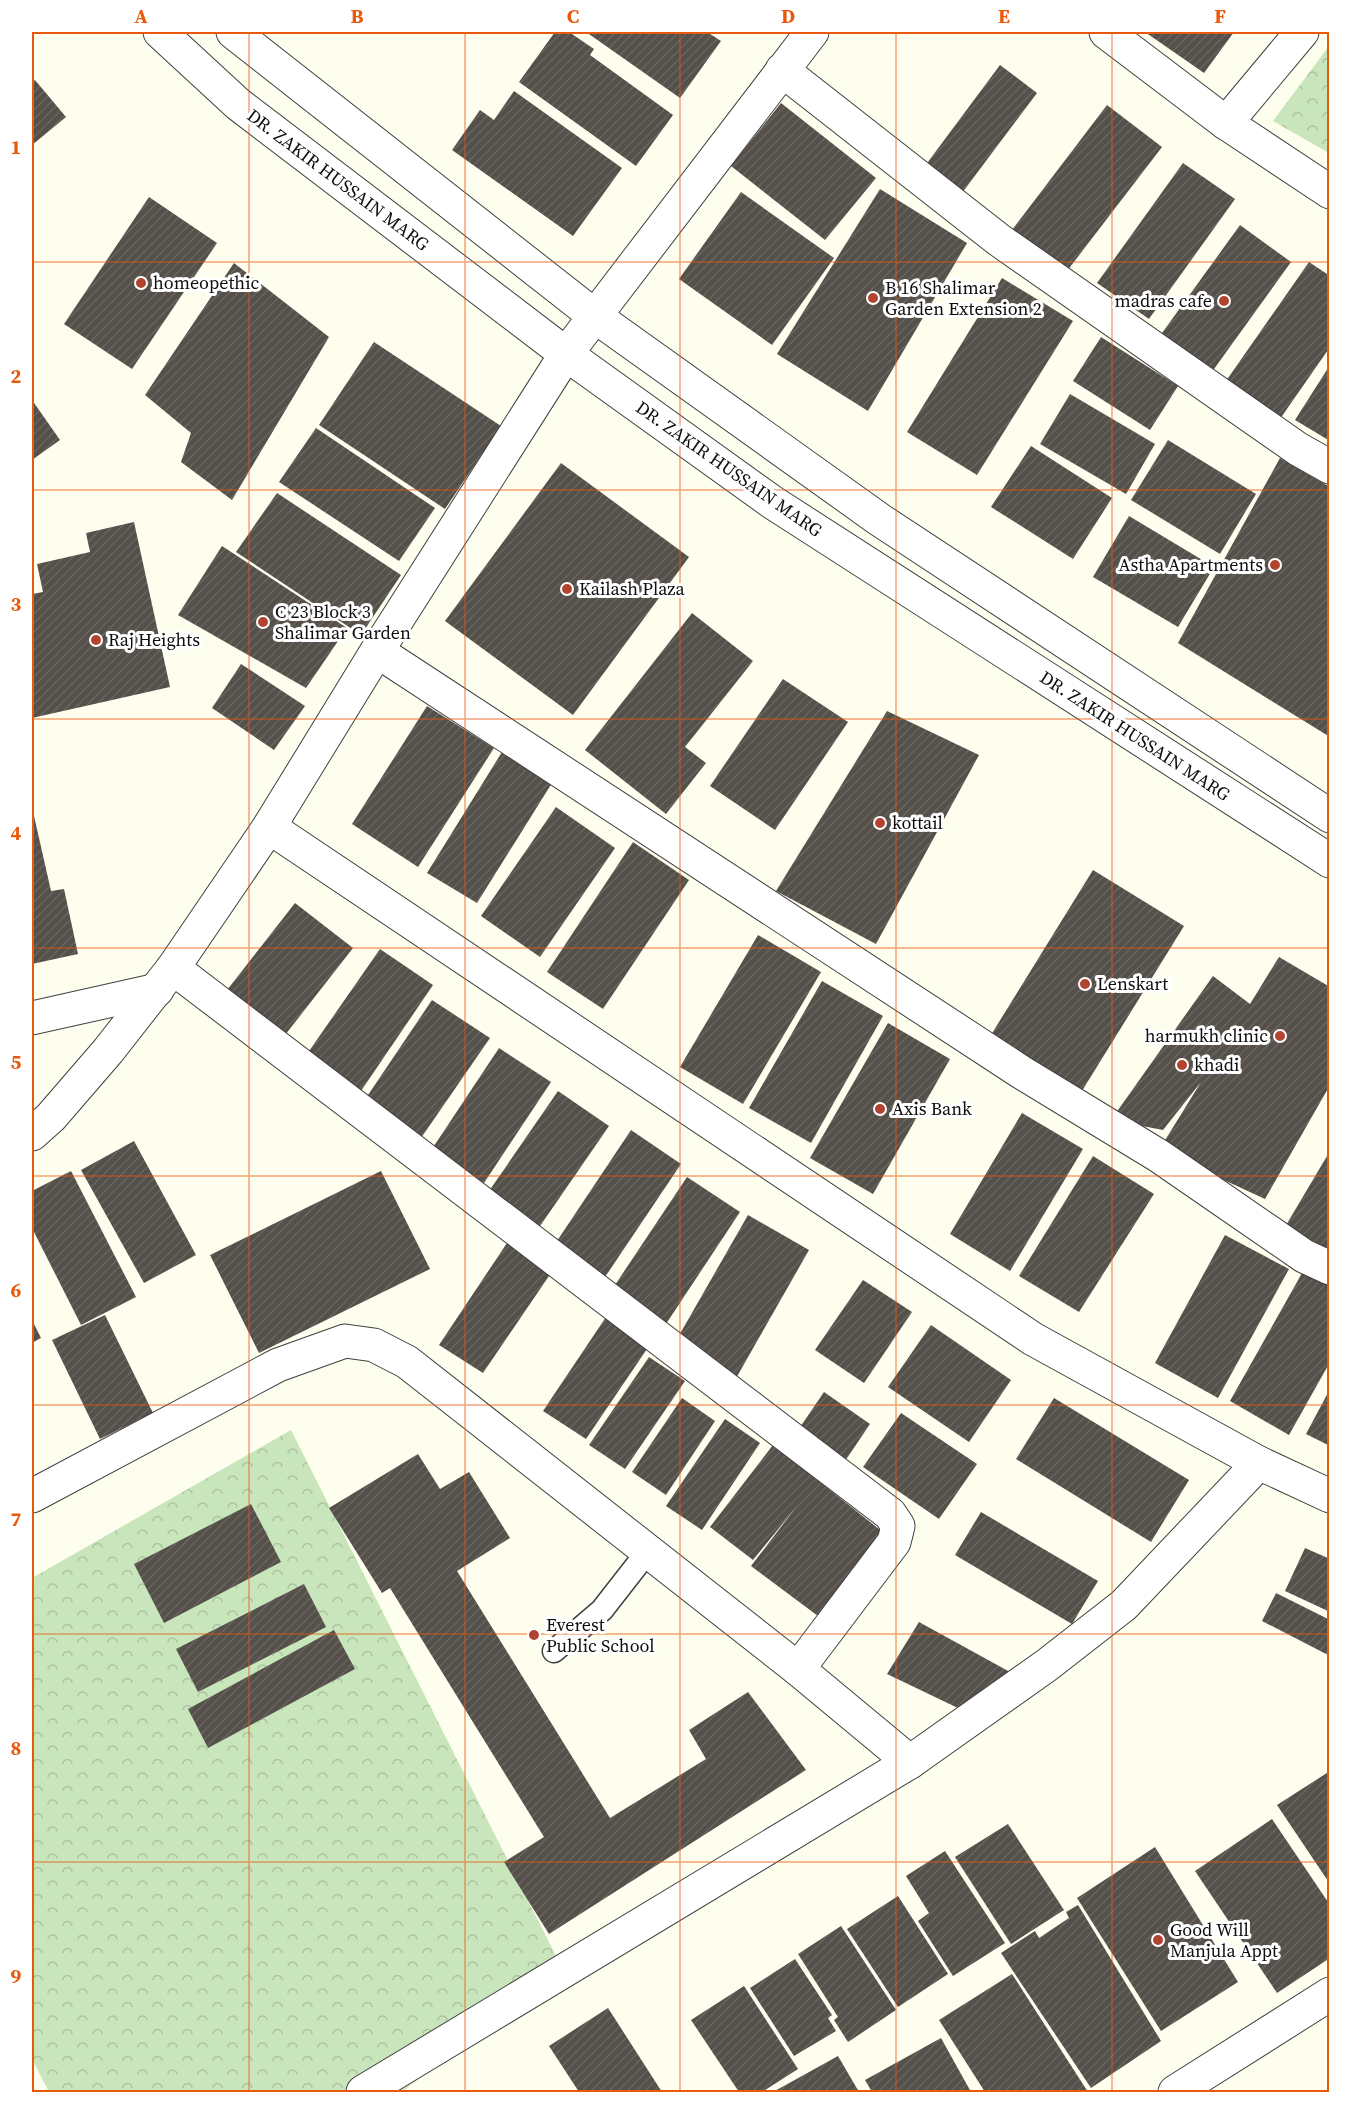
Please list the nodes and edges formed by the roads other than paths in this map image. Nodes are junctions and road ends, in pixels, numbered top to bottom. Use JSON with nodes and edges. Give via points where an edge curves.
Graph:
{"nodes":[{"id":1,"x":160,"y":32,"type":"edge"},
{"id":2,"x":233,"y":32,"type":"edge"},
{"id":3,"x":812,"y":32,"type":"edge"},
{"id":4,"x":1106,"y":32,"type":"edge"},
{"id":5,"x":1302,"y":32,"type":"edge"},
{"id":6,"x":782,"y":70,"type":"junction"},
{"id":7,"x":1226,"y":123,"type":"junction"},
{"id":8,"x":1329,"y":192,"type":"edge"},
{"id":9,"x":596,"y":316,"type":"junction"},
{"id":10,"x":566,"y":354,"type":"junction"},
{"id":11,"x":1329,"y":467,"type":"edge"},
{"id":12,"x":377,"y":651,"type":"junction"},
{"id":13,"x":1329,"y":816,"type":"edge"},
{"id":14,"x":269,"y":827,"type":"junction"},
{"id":15,"x":1329,"y":861,"type":"edge"},
{"id":16,"x":165,"y":979,"type":"junction"},
{"id":17,"x":32,"y":1018,"type":"edge"},
{"id":18,"x":32,"y":1134,"type":"edge"},
{"id":19,"x":1329,"y":1268,"type":"edge"},
{"id":20,"x":1259,"y":1463,"type":"junction"},
{"id":21,"x":32,"y":1496,"type":"edge"},
{"id":22,"x":1329,"y":1496,"type":"edge"},
{"id":23,"x":648,"y":1551,"type":"junction"},
{"id":24,"x":554,"y":1651,"type":"dead end"},
{"id":25,"x":798,"y":1669,"type":"junction"},
{"id":26,"x":910,"y":1762,"type":"junction"},
{"id":27,"x":1329,"y":1994,"type":"edge"},
{"id":28,"x":363,"y":2092,"type":"edge"},
{"id":29,"x":1175,"y":2092,"type":"edge"}],
"edges":[{"from":1,"to":10,"type":"street","name":"DR. ZAKIR HUSSAIN MARG","via":[[238,104]]},
{"from":2,"to":9,"type":"street"},
{"from":3,"to":6,"type":"street"},
{"from":4,"to":7,"type":"street"},
{"from":5,"to":7,"type":"street"},
{"from":6,"to":9,"type":"street"},
{"from":6,"to":11,"type":"street","via":[[999,240]]},
{"from":7,"to":8,"type":"street"},
{"from":9,"to":10,"type":"street"},
{"from":9,"to":13,"type":"street","via":[[880,520]]},
{"from":10,"to":12,"type":"street"},
{"from":10,"to":15,"type":"street","name":"DR. ZAKIR HUSSAIN MARG","via":[[772,502]]},
{"from":12,"to":14,"type":"street"},
{"from":12,"to":19,"type":"street","via":[[1021,1072],[1159,1156],[1304,1256]]},
{"from":14,"to":16,"type":"street"},
{"from":14,"to":20,"type":"street","via":[[1033,1339]]},
{"from":16,"to":17,"type":"street"},
{"from":16,"to":18,"type":"street","via":[[80,1084]]},
{"from":16,"to":25,"type":"street","via":[[890,1514],[898,1526],[894,1542]]},
{"from":20,"to":22,"type":"street"},
{"from":20,"to":26,"type":"street","via":[[1124,1605]]},
{"from":21,"to":23,"type":"street","via":[[278,1365],[345,1341],[374,1345],[407,1362]]},
{"from":23,"to":24,"type":"lane","via":[[602,1610]]},
{"from":23,"to":25,"type":"street"},
{"from":25,"to":26,"type":"street"},
{"from":26,"to":28,"type":"street"},
{"from":27,"to":29,"type":"street"}]}
